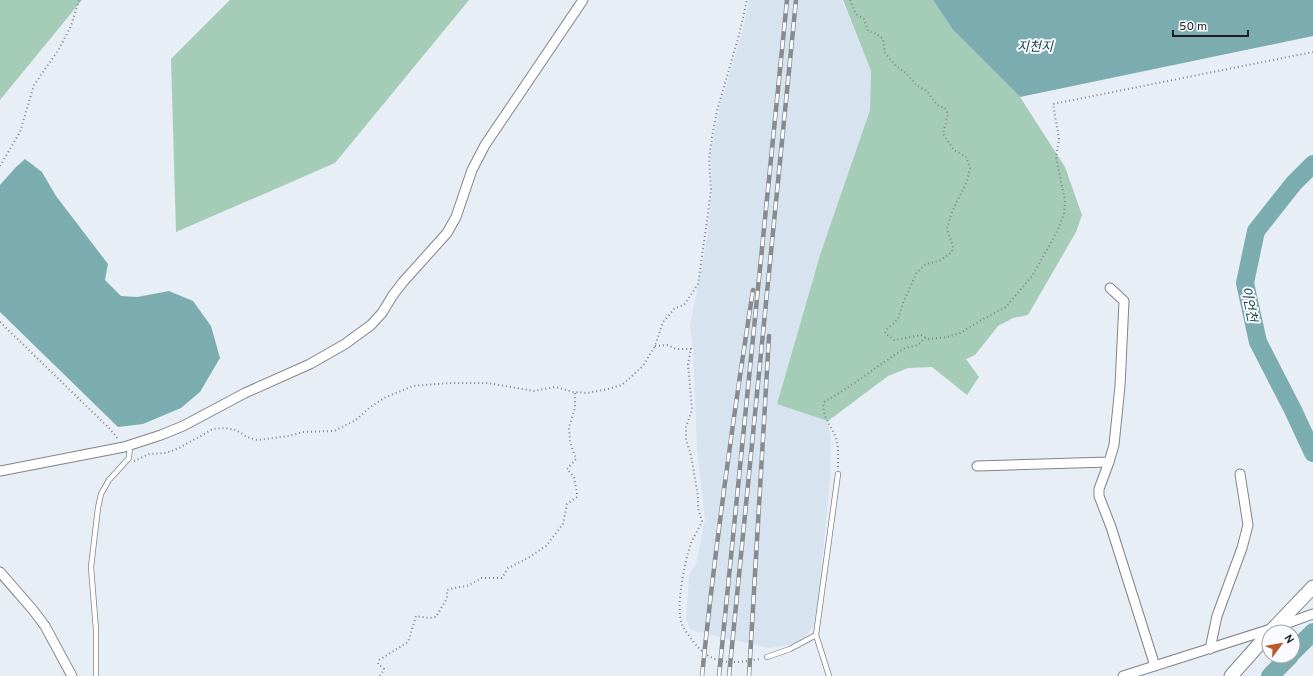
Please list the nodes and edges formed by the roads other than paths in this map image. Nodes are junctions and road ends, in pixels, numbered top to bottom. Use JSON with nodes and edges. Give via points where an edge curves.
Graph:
{"nodes":[{"id":1,"x":582,"y":0,"type":"edge"},
{"id":2,"x":1110,"y":288,"type":"dead end"},
{"id":3,"x":127,"y":446,"type":"junction"},
{"id":4,"x":1109,"y":462,"type":"junction"},
{"id":5,"x":977,"y":466,"type":"dead end"},
{"id":6,"x":0,"y":471,"type":"edge"},
{"id":7,"x":838,"y":474,"type":"road end"},
{"id":8,"x":1240,"y":474,"type":"dead end"},
{"id":9,"x":0,"y":572,"type":"edge"},
{"id":10,"x":1313,"y":586,"type":"edge"},
{"id":11,"x":1313,"y":614,"type":"edge"},
{"id":12,"x":1277,"y":624,"type":"edge"},
{"id":13,"x":1288,"y":624,"type":"edge"},
{"id":14,"x":1261,"y":634,"type":"edge"},
{"id":15,"x":816,"y":635,"type":"junction"},
{"id":16,"x":1261,"y":642,"type":"edge"},
{"id":17,"x":1210,"y":649,"type":"junction"},
{"id":18,"x":767,"y":657,"type":"road end"},
{"id":19,"x":1155,"y":666,"type":"junction"},
{"id":20,"x":72,"y":676,"type":"edge"},
{"id":21,"x":96,"y":676,"type":"edge"},
{"id":22,"x":829,"y":676,"type":"edge"},
{"id":23,"x":1122,"y":676,"type":"edge"},
{"id":24,"x":1231,"y":676,"type":"edge"}],
"edges":[{"from":1,"to":3,"type":"street","via":[[485,145],[472,170],[456,217],[447,233],[392,295],[382,313],[371,325],[345,344],[310,364],[245,393],[183,426]]},
{"from":2,"to":4,"type":"street","via":[[1124,301],[1120,386],[1114,445]]},
{"from":3,"to":6,"type":"street"},
{"from":3,"to":21,"type":"lane","via":[[129,458],[109,480],[101,494],[98,508],[91,567],[96,630]]},
{"from":4,"to":5,"type":"street"},
{"from":4,"to":19,"type":"street","via":[[1099,496]]},
{"from":7,"to":15,"type":"lane"},
{"from":8,"to":17,"type":"street","via":[[1248,525],[1217,616]]},
{"from":9,"to":20,"type":"street","via":[[34,610]]},
{"from":10,"to":12,"type":"main road"},
{"from":11,"to":13,"type":"street"},
{"from":14,"to":17,"type":"street"},
{"from":15,"to":18,"type":"lane","via":[[790,650]]},
{"from":15,"to":22,"type":"lane"},
{"from":16,"to":24,"type":"main road"},
{"from":17,"to":19,"type":"street"},
{"from":19,"to":23,"type":"street"}]}
